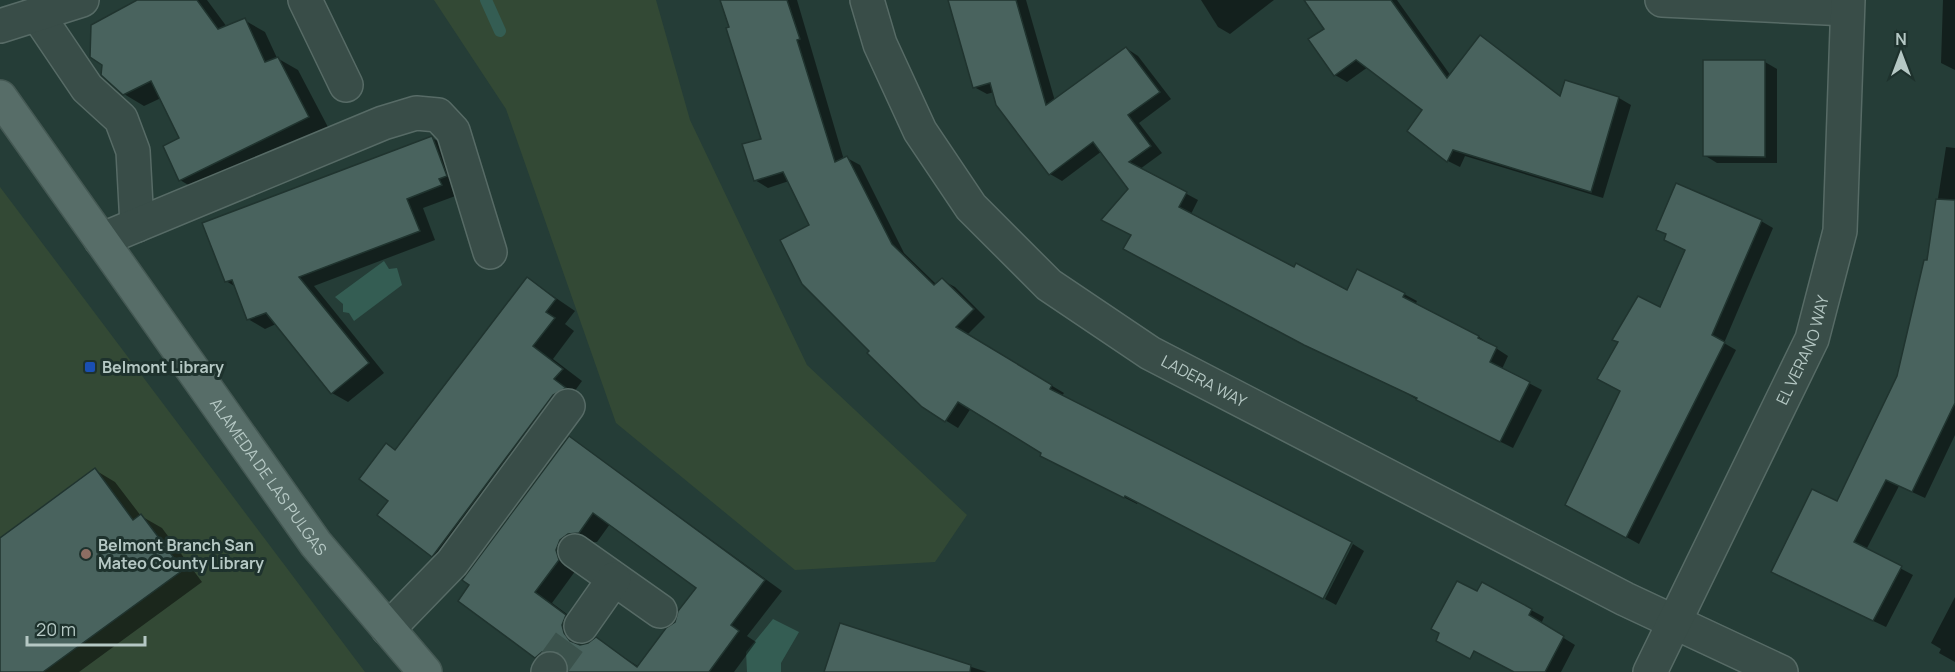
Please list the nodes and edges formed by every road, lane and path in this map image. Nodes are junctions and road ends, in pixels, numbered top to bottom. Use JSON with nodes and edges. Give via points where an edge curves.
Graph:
{"nodes":[{"id":1,"x":82,"y":0,"type":"edge"},
{"id":2,"x":305,"y":0,"type":"edge"},
{"id":3,"x":867,"y":0,"type":"edge"},
{"id":4,"x":1662,"y":0,"type":"edge"},
{"id":5,"x":1848,"y":4,"type":"edge"},
{"id":6,"x":36,"y":14,"type":"junction"},
{"id":7,"x":0,"y":26,"type":"edge"},
{"id":8,"x":346,"y":85,"type":"dead end"},
{"id":9,"x":2,"y":105,"type":"edge"},
{"id":10,"x":137,"y":225,"type":"junction"},
{"id":11,"x":101,"y":240,"type":"junction"},
{"id":12,"x":489,"y":252,"type":"dead end"},
{"id":13,"x":568,"y":406,"type":"dead end"},
{"id":14,"x":575,"y":551,"type":"dead end"},
{"id":15,"x":614,"y":579,"type":"junction"},
{"id":16,"x":660,"y":611,"type":"dead end"},
{"id":17,"x":1674,"y":620,"type":"junction"},
{"id":18,"x":581,"y":627,"type":"tunnel mouth"},
{"id":19,"x":388,"y":629,"type":"junction"},
{"id":20,"x":425,"y":672,"type":"edge"},
{"id":21,"x":1650,"y":672,"type":"edge"},
{"id":22,"x":1781,"y":672,"type":"edge"}],
"edges":[{"from":1,"to":6,"type":"street"},
{"from":2,"to":8,"type":"street"},
{"from":3,"to":17,"type":"street","name":"LADERA WAY","via":[[880,44],[920,131],[971,207],[1049,285],[1149,353],[1625,599]]},
{"from":4,"to":5,"type":"street"},
{"from":5,"to":17,"type":"street","name":"EL VERANO WAY","via":[[1840,231],[1812,339]]},
{"from":6,"to":7,"type":"street"},
{"from":6,"to":10,"type":"street","via":[[87,88],[121,119],[134,151]]},
{"from":9,"to":11,"type":"main road","name":"ALAMEDA DE LAS PULGAS"},
{"from":10,"to":11,"type":"street"},
{"from":10,"to":12,"type":"street","via":[[383,123],[416,113],[438,115],[453,131]]},
{"from":11,"to":19,"type":"main road","name":"ALAMEDA DE LAS PULGAS","via":[[316,544]]},
{"from":13,"to":19,"type":"street","via":[[452,563]]},
{"from":14,"to":15,"type":"street"},
{"from":15,"to":16,"type":"street"},
{"from":15,"to":18,"type":"street"},
{"from":17,"to":21,"type":"street","name":"EL VERANO WAY"},
{"from":17,"to":22,"type":"street","name":"LADERA WAY"},
{"from":19,"to":20,"type":"main road","name":"ALAMEDA DE LAS PULGAS"}]}
